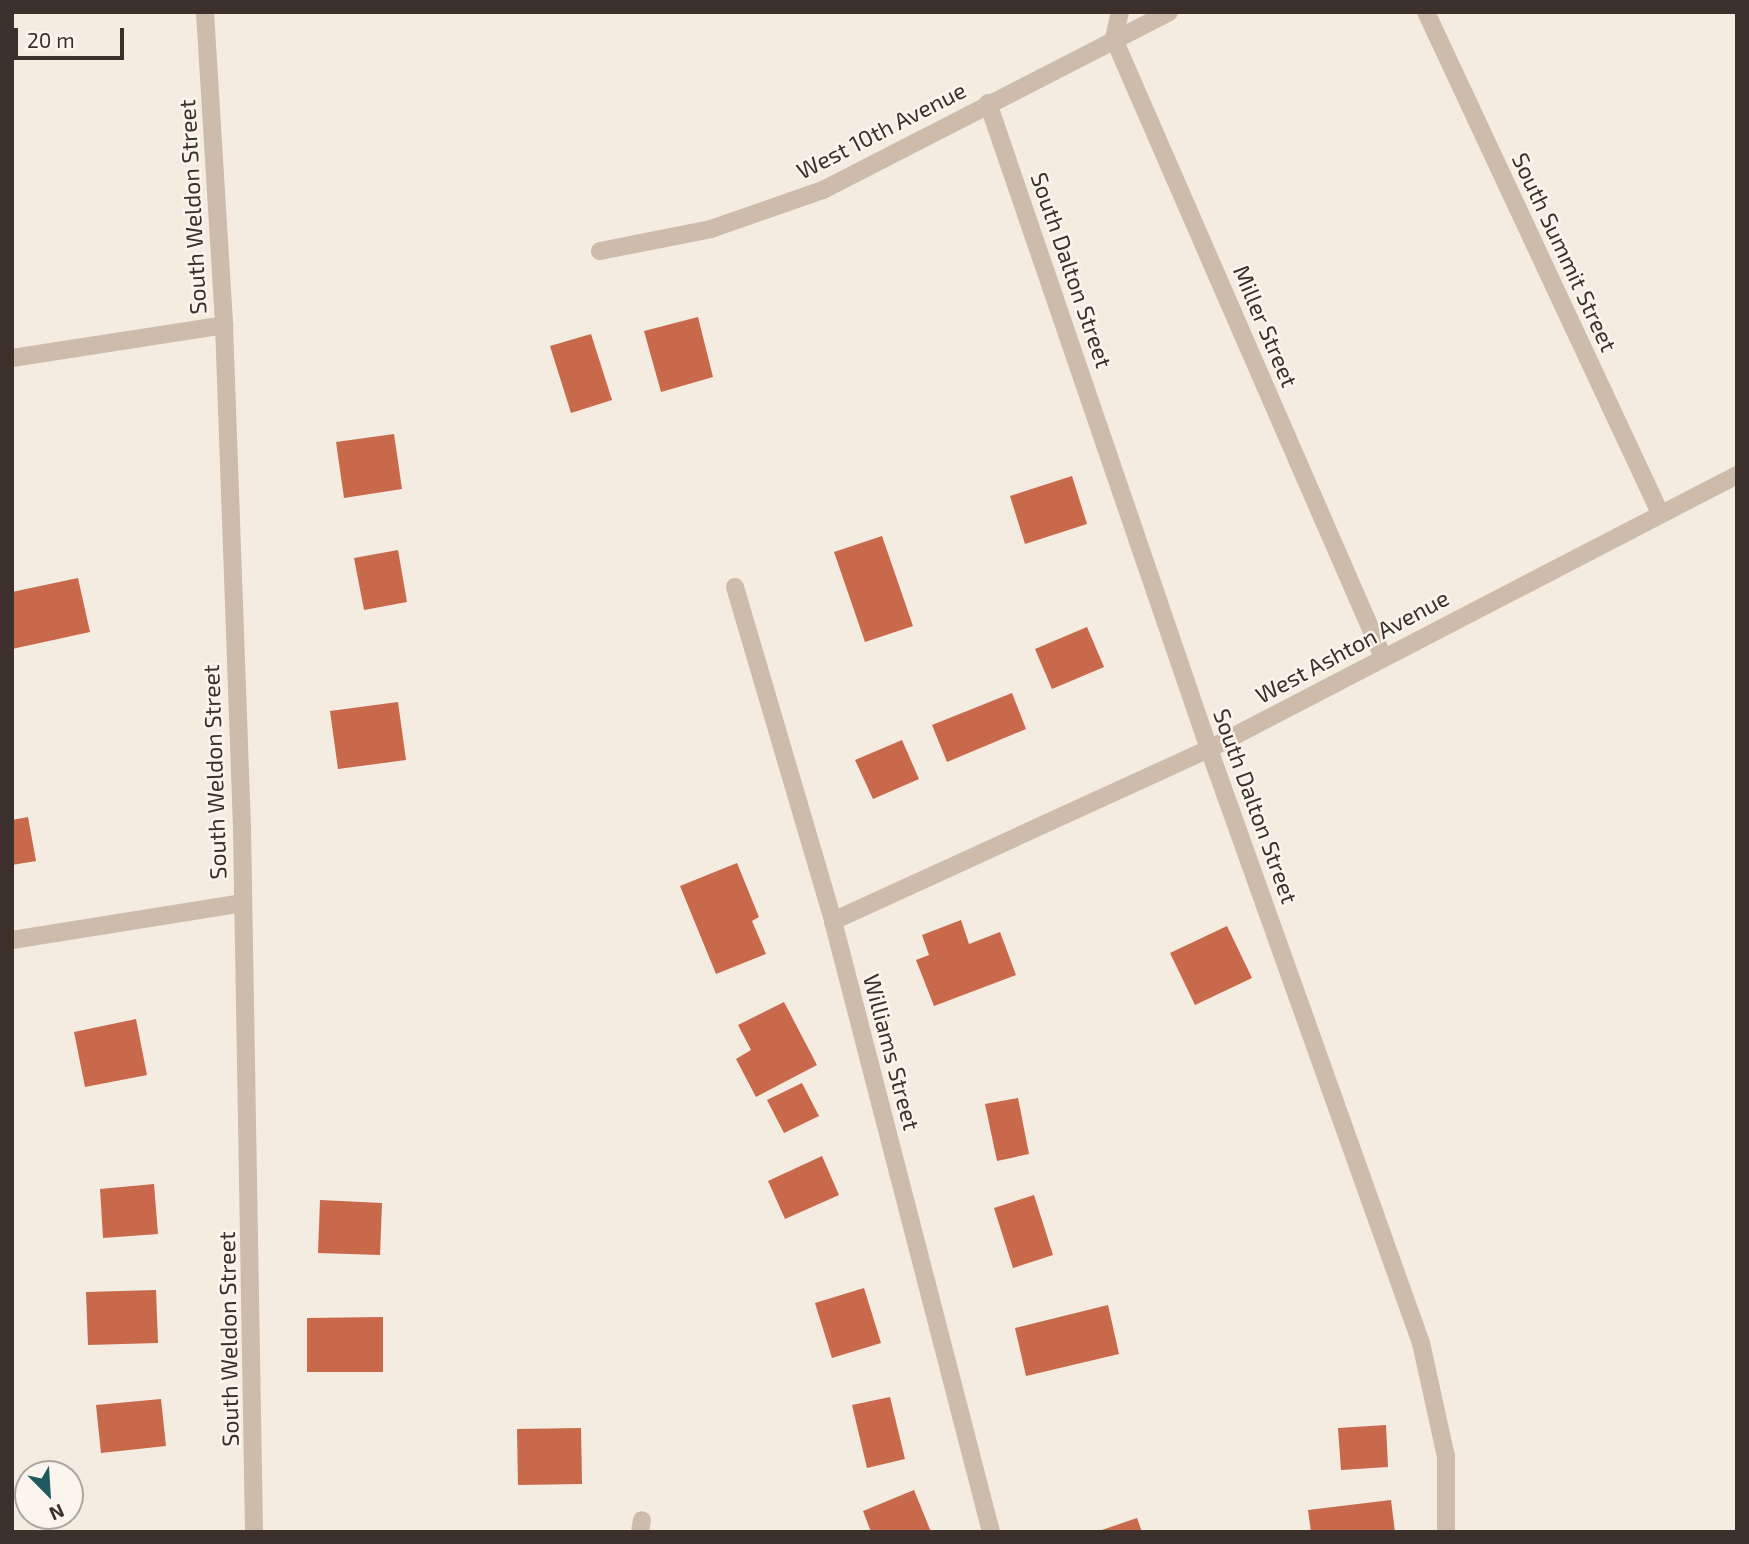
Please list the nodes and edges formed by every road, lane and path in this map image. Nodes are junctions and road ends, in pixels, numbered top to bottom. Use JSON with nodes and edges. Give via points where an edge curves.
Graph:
{"nodes":[{"id":1,"x":205,"y":12,"type":"edge"},
{"id":2,"x":1120,"y":12,"type":"edge"},
{"id":3,"x":1169,"y":12,"type":"edge"},
{"id":4,"x":1426,"y":12,"type":"edge"},
{"id":5,"x":1114,"y":39,"type":"junction"},
{"id":6,"x":988,"y":103,"type":"junction"},
{"id":7,"x":600,"y":251,"type":"dead end"},
{"id":8,"x":224,"y":325,"type":"junction"},
{"id":9,"x":12,"y":358,"type":"edge"},
{"id":10,"x":1737,"y":475,"type":"edge"},
{"id":11,"x":1660,"y":513,"type":"junction"},
{"id":12,"x":735,"y":587,"type":"dead end"},
{"id":13,"x":1383,"y":657,"type":"junction"},
{"id":14,"x":1209,"y":749,"type":"junction"},
{"id":15,"x":243,"y":903,"type":"junction"},
{"id":16,"x":833,"y":921,"type":"junction"},
{"id":17,"x":12,"y":940,"type":"edge"},
{"id":18,"x":254,"y":1532,"type":"edge"},
{"id":19,"x":992,"y":1532,"type":"edge"},
{"id":20,"x":1446,"y":1532,"type":"edge"}],
"edges":[{"from":1,"to":8,"type":"street","name":"South Weldon Street"},
{"from":2,"to":5,"type":"street"},
{"from":3,"to":5,"type":"street","name":"West 10th Avenue"},
{"from":4,"to":11,"type":"street","name":"South Summit Street"},
{"from":5,"to":6,"type":"street","name":"West 10th Avenue"},
{"from":5,"to":13,"type":"street","name":"Miller Street"},
{"from":6,"to":7,"type":"street","name":"West 10th Avenue","via":[[823,190],[711,229]]},
{"from":6,"to":14,"type":"street","name":"South Dalton Street"},
{"from":8,"to":9,"type":"street"},
{"from":8,"to":15,"type":"street","name":"South Weldon Street"},
{"from":10,"to":11,"type":"street","name":"West Ashton Avenue"},
{"from":11,"to":13,"type":"street","name":"West Ashton Avenue"},
{"from":12,"to":16,"type":"street","name":"Williams Street"},
{"from":13,"to":14,"type":"street","name":"West Ashton Avenue"},
{"from":14,"to":16,"type":"street","name":"West Ashton Avenue"},
{"from":14,"to":20,"type":"street","name":"South Dalton Street","via":[[1421,1343],[1446,1457]]},
{"from":15,"to":17,"type":"street"},
{"from":15,"to":18,"type":"street","name":"South Weldon Street"},
{"from":16,"to":19,"type":"street","name":"Williams Street"}]}
